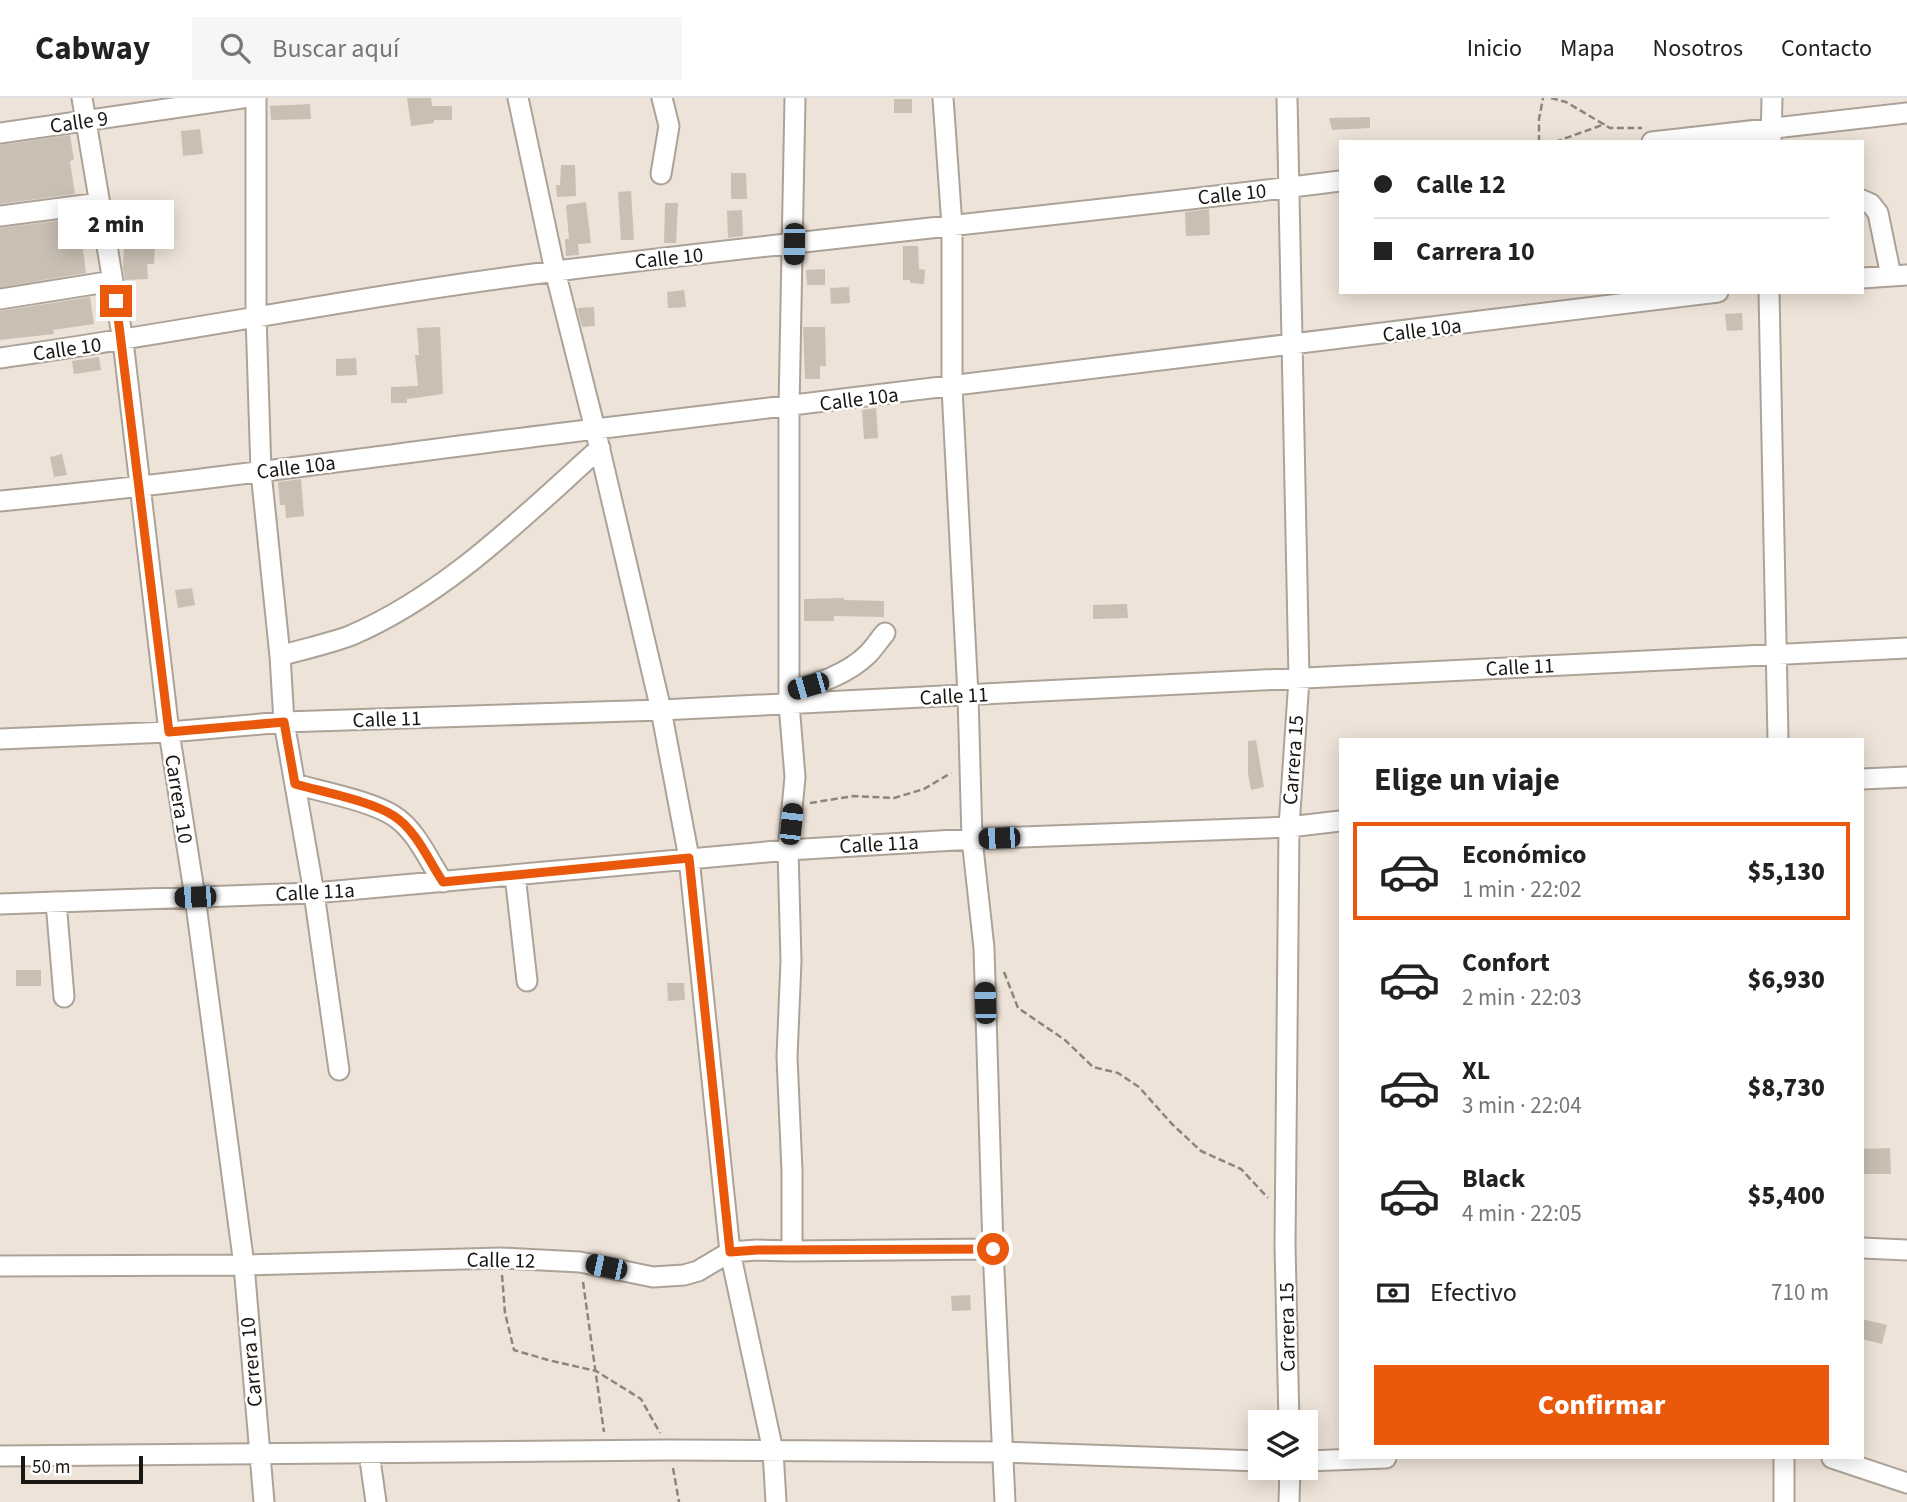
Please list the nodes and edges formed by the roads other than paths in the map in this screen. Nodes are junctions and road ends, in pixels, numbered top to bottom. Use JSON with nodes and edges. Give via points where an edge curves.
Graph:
{"nodes":[{"id":1,"x":82,"y":98,"type":"edge"},
{"id":2,"x":242,"y":98,"type":"edge"},
{"id":3,"x":256,"y":98,"type":"edge"},
{"id":4,"x":518,"y":98,"type":"edge"},
{"id":5,"x":662,"y":98,"type":"edge"},
{"id":6,"x":795,"y":98,"type":"edge"},
{"id":7,"x":943,"y":98,"type":"edge"},
{"id":8,"x":1287,"y":98,"type":"edge"},
{"id":9,"x":1772,"y":98,"type":"edge"},
{"id":10,"x":1907,"y":113,"type":"edge"},
{"id":11,"x":85,"y":121,"type":"junction"},
{"id":12,"x":0,"y":133,"type":"edge"},
{"id":13,"x":1771,"y":134,"type":"edge"},
{"id":14,"x":1651,"y":135,"type":"edge"},
{"id":15,"x":661,"y":174,"type":"dead end"},
{"id":16,"x":1339,"y":181,"type":"edge"},
{"id":17,"x":1287,"y":188,"type":"junction"},
{"id":18,"x":1864,"y":201,"type":"edge"},
{"id":19,"x":100,"y":203,"type":"junction"},
{"id":20,"x":0,"y":216,"type":"edge"},
{"id":21,"x":952,"y":226,"type":"junction"},
{"id":22,"x":794,"y":244,"type":"junction"},
{"id":23,"x":555,"y":271,"type":"junction"},
{"id":24,"x":1899,"y":275,"type":"edge"},
{"id":25,"x":1864,"y":278,"type":"edge"},
{"id":26,"x":113,"y":281,"type":"junction"},
{"id":27,"x":1701,"y":294,"type":"edge"},
{"id":28,"x":1769,"y":294,"type":"edge"},
{"id":29,"x":0,"y":299,"type":"edge"},
{"id":30,"x":256,"y":316,"type":"junction"},
{"id":31,"x":123,"y":341,"type":"junction"},
{"id":32,"x":1292,"y":346,"type":"junction"},
{"id":33,"x":0,"y":358,"type":"edge"},
{"id":34,"x":952,"y":388,"type":"junction"},
{"id":35,"x":789,"y":408,"type":"junction"},
{"id":36,"x":598,"y":439,"type":"junction"},
{"id":37,"x":261,"y":471,"type":"junction"},
{"id":38,"x":140,"y":488,"type":"junction"},
{"id":39,"x":0,"y":501,"type":"edge"},
{"id":40,"x":885,"y":633,"type":"dead end"},
{"id":41,"x":1907,"y":648,"type":"edge"},
{"id":42,"x":1776,"y":654,"type":"junction"},
{"id":43,"x":280,"y":656,"type":"junction"},
{"id":44,"x":1299,"y":679,"type":"junction"},
{"id":45,"x":968,"y":695,"type":"junction"},
{"id":46,"x":789,"y":698,"type":"junction"},
{"id":47,"x":662,"y":710,"type":"junction"},
{"id":48,"x":284,"y":722,"type":"junction"},
{"id":49,"x":169,"y":732,"type":"junction"},
{"id":50,"x":1778,"y":738,"type":"edge"},
{"id":51,"x":0,"y":739,"type":"edge"},
{"id":52,"x":1907,"y":777,"type":"edge"},
{"id":53,"x":1864,"y":779,"type":"edge"},
{"id":54,"x":295,"y":784,"type":"junction"},
{"id":55,"x":1339,"y":821,"type":"edge"},
{"id":56,"x":1289,"y":827,"type":"junction"},
{"id":57,"x":972,"y":839,"type":"junction"},
{"id":58,"x":788,"y":850,"type":"junction"},
{"id":59,"x":689,"y":858,"type":"junction"},
{"id":60,"x":515,"y":875,"type":"junction"},
{"id":61,"x":443,"y":882,"type":"junction"},
{"id":62,"x":314,"y":893,"type":"junction"},
{"id":63,"x":195,"y":897,"type":"junction"},
{"id":64,"x":56,"y":902,"type":"junction"},
{"id":65,"x":0,"y":904,"type":"edge"},
{"id":66,"x":527,"y":981,"type":"dead end"},
{"id":67,"x":64,"y":997,"type":"dead end"},
{"id":68,"x":339,"y":1070,"type":"dead end"},
{"id":69,"x":1864,"y":1248,"type":"edge"},
{"id":70,"x":993,"y":1249,"type":"junction"},
{"id":71,"x":1907,"y":1250,"type":"edge"},
{"id":72,"x":792,"y":1251,"type":"junction"},
{"id":73,"x":730,"y":1252,"type":"junction"},
{"id":74,"x":243,"y":1265,"type":"junction"},
{"id":75,"x":0,"y":1266,"type":"edge"},
{"id":76,"x":1289,"y":1410,"type":"edge"},
{"id":77,"x":773,"y":1451,"type":"junction"},
{"id":78,"x":1003,"y":1452,"type":"junction"},
{"id":79,"x":369,"y":1453,"type":"junction"},
{"id":80,"x":259,"y":1454,"type":"junction"},
{"id":81,"x":0,"y":1456,"type":"edge"},
{"id":82,"x":1359,"y":1459,"type":"edge"},
{"id":83,"x":1784,"y":1459,"type":"edge"},
{"id":84,"x":1835,"y":1459,"type":"edge"},
{"id":85,"x":1248,"y":1461,"type":"edge"},
{"id":86,"x":1318,"y":1461,"type":"edge"},
{"id":87,"x":1290,"y":1480,"type":"edge"},
{"id":88,"x":1907,"y":1483,"type":"edge"},
{"id":89,"x":264,"y":1502,"type":"edge"},
{"id":90,"x":376,"y":1502,"type":"edge"},
{"id":91,"x":776,"y":1502,"type":"edge"},
{"id":92,"x":1005,"y":1502,"type":"edge"},
{"id":93,"x":1289,"y":1502,"type":"edge"},
{"id":94,"x":1784,"y":1502,"type":"edge"}],
"edges":[{"from":1,"to":11,"type":"street","name":"Carrera 10"},
{"from":2,"to":11,"type":"street","name":"Calle 9"},
{"from":3,"to":30,"type":"street"},
{"from":4,"to":23,"type":"street"},
{"from":5,"to":15,"type":"street","via":[[669,126]]},
{"from":6,"to":22,"type":"street"},
{"from":7,"to":21,"type":"street"},
{"from":8,"to":17,"type":"street","name":"Carrera 15"},
{"from":9,"to":13,"type":"street"},
{"from":10,"to":13,"type":"street"},
{"from":11,"to":12,"type":"street","name":"Calle 9"},
{"from":11,"to":19,"type":"street","name":"Carrera 10"},
{"from":13,"to":14,"type":"street"},
{"from":16,"to":17,"type":"street","name":"Calle 10"},
{"from":17,"to":21,"type":"street","name":"Calle 10"},
{"from":17,"to":32,"type":"street","name":"Carrera 15"},
{"from":18,"to":24,"type":"street","via":[[1878,213]]},
{"from":19,"to":20,"type":"street"},
{"from":19,"to":26,"type":"street","name":"Carrera 10"},
{"from":21,"to":22,"type":"street","name":"Calle 10"},
{"from":21,"to":34,"type":"street"},
{"from":22,"to":23,"type":"street","name":"Calle 10"},
{"from":22,"to":35,"type":"street"},
{"from":23,"to":30,"type":"street","name":"Calle 10"},
{"from":23,"to":36,"type":"street"},
{"from":24,"to":25,"type":"street"},
{"from":26,"to":29,"type":"street"},
{"from":26,"to":31,"type":"street","name":"Carrera 10"},
{"from":27,"to":32,"type":"street","name":"Calle 10a"},
{"from":28,"to":42,"type":"street"},
{"from":30,"to":31,"type":"street","name":"Calle 10"},
{"from":30,"to":37,"type":"street"},
{"from":31,"to":33,"type":"street","name":"Calle 10"},
{"from":31,"to":38,"type":"street","name":"Carrera 10"},
{"from":32,"to":34,"type":"street","name":"Calle 10a"},
{"from":32,"to":44,"type":"street","name":"Carrera 15"},
{"from":34,"to":35,"type":"street","name":"Calle 10a"},
{"from":34,"to":45,"type":"street"},
{"from":35,"to":36,"type":"street","name":"Calle 10a"},
{"from":35,"to":46,"type":"street"},
{"from":36,"to":37,"type":"street","name":"Calle 10a"},
{"from":36,"to":43,"type":"street","via":[[465,566],[403,608],[351,635]]},
{"from":36,"to":47,"type":"street"},
{"from":37,"to":38,"type":"street","name":"Calle 10a"},
{"from":37,"to":43,"type":"street"},
{"from":38,"to":39,"type":"street","name":"Calle 10a"},
{"from":38,"to":49,"type":"street","name":"Carrera 10"},
{"from":40,"to":46,"type":"street","via":[[854,665]]},
{"from":41,"to":42,"type":"street","name":"Calle 11"},
{"from":42,"to":44,"type":"street","name":"Calle 11"},
{"from":42,"to":50,"type":"street"},
{"from":43,"to":48,"type":"street"},
{"from":44,"to":45,"type":"street","name":"Calle 11"},
{"from":44,"to":56,"type":"street","name":"Carrera 15"},
{"from":45,"to":46,"type":"street","name":"Calle 11"},
{"from":45,"to":57,"type":"street"},
{"from":46,"to":47,"type":"street","name":"Calle 11"},
{"from":46,"to":58,"type":"street","via":[[795,777]]},
{"from":47,"to":48,"type":"street","name":"Calle 11"},
{"from":47,"to":59,"type":"street"},
{"from":48,"to":49,"type":"street","name":"Calle 11"},
{"from":48,"to":54,"type":"street"},
{"from":49,"to":51,"type":"street","name":"Calle 11"},
{"from":49,"to":63,"type":"street","name":"Carrera 10"},
{"from":52,"to":53,"type":"street"},
{"from":54,"to":61,"type":"street","via":[[395,817]]},
{"from":54,"to":62,"type":"street"},
{"from":55,"to":56,"type":"street","name":"Calle 11a"},
{"from":56,"to":57,"type":"street","name":"Calle 11a"},
{"from":56,"to":76,"type":"street","name":"Carrera 15","via":[[1285,1245]]},
{"from":57,"to":58,"type":"street","name":"Calle 11a"},
{"from":57,"to":70,"type":"street","via":[[984,948]]},
{"from":58,"to":59,"type":"street","name":"Calle 11a"},
{"from":58,"to":72,"type":"street"},
{"from":59,"to":60,"type":"street","name":"Calle 11a"},
{"from":59,"to":73,"type":"street"},
{"from":60,"to":61,"type":"street","name":"Calle 11a"},
{"from":60,"to":66,"type":"street"},
{"from":61,"to":62,"type":"street","name":"Calle 11a"},
{"from":62,"to":63,"type":"street","name":"Calle 11a"},
{"from":62,"to":68,"type":"street"},
{"from":63,"to":64,"type":"street","name":"Calle 11a"},
{"from":63,"to":74,"type":"street","name":"Carrera 10"},
{"from":64,"to":65,"type":"street","name":"Calle 11a"},
{"from":64,"to":67,"type":"street"},
{"from":69,"to":71,"type":"street"},
{"from":70,"to":72,"type":"street","name":"Calle 12"},
{"from":70,"to":78,"type":"street"},
{"from":72,"to":73,"type":"street","name":"Calle 12"},
{"from":73,"to":74,"type":"street","name":"Calle 12","via":[[698,1271],[653,1277],[580,1262],[500,1258]]},
{"from":73,"to":77,"type":"street"},
{"from":74,"to":75,"type":"street","name":"Calle 12"},
{"from":74,"to":80,"type":"street","name":"Carrera 10"},
{"from":77,"to":78,"type":"street"},
{"from":77,"to":79,"type":"street"},
{"from":77,"to":91,"type":"street"},
{"from":78,"to":85,"type":"street"},
{"from":78,"to":92,"type":"street"},
{"from":79,"to":80,"type":"street"},
{"from":79,"to":90,"type":"street"},
{"from":80,"to":81,"type":"street"},
{"from":80,"to":89,"type":"street","name":"Carrera 10"},
{"from":82,"to":86,"type":"street"},
{"from":83,"to":94,"type":"street"},
{"from":84,"to":88,"type":"street"},
{"from":87,"to":93,"type":"street"}]}
